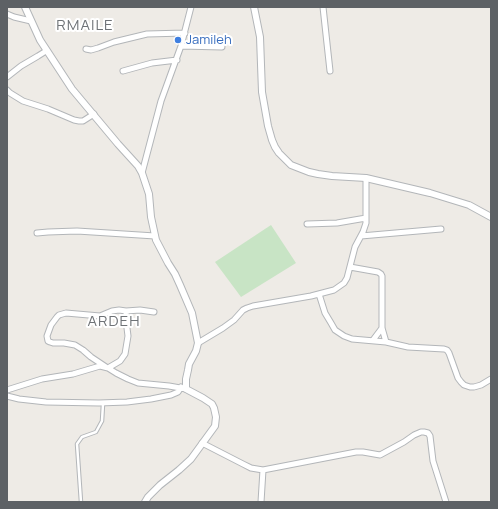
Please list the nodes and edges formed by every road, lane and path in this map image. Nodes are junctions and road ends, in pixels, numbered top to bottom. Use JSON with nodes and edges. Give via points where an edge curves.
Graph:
{"nodes":[{"id":1,"x":25,"y":7,"type":"edge"},
{"id":2,"x":191,"y":7,"type":"edge"},
{"id":3,"x":254,"y":7,"type":"edge"},
{"id":4,"x":323,"y":7,"type":"edge"},
{"id":5,"x":7,"y":14,"type":"edge"},
{"id":6,"x":30,"y":21,"type":"junction"},
{"id":7,"x":185,"y":33,"type":"junction"},
{"id":8,"x":181,"y":46,"type":"junction"},
{"id":9,"x":222,"y":47,"type":"dead end"},
{"id":10,"x":86,"y":49,"type":"dead end"},
{"id":11,"x":46,"y":51,"type":"junction"},
{"id":12,"x":177,"y":60,"type":"junction"},
{"id":13,"x":123,"y":71,"type":"dead end"},
{"id":14,"x":330,"y":71,"type":"dead end"},
{"id":15,"x":7,"y":77,"type":"edge"},
{"id":16,"x":7,"y":90,"type":"edge"},
{"id":17,"x":94,"y":114,"type":"junction"},
{"id":18,"x":142,"y":173,"type":"junction"},
{"id":19,"x":366,"y":178,"type":"junction"},
{"id":20,"x":491,"y":217,"type":"edge"},
{"id":21,"x":366,"y":218,"type":"junction"},
{"id":22,"x":306,"y":224,"type":"dead end"},
{"id":23,"x":441,"y":229,"type":"dead end"},
{"id":24,"x":37,"y":233,"type":"dead end"},
{"id":25,"x":155,"y":236,"type":"junction"},
{"id":26,"x":361,"y":236,"type":"junction"},
{"id":27,"x":350,"y":267,"type":"junction"},
{"id":28,"x":318,"y":294,"type":"junction"},
{"id":29,"x":126,"y":311,"type":"junction"},
{"id":30,"x":154,"y":312,"type":"dead end"},
{"id":31,"x":382,"y":328,"type":"junction"},
{"id":32,"x":373,"y":340,"type":"junction"},
{"id":33,"x":386,"y":342,"type":"junction"},
{"id":34,"x":198,"y":343,"type":"junction"},
{"id":35,"x":107,"y":367,"type":"junction"},
{"id":36,"x":491,"y":379,"type":"edge"},
{"id":37,"x":184,"y":388,"type":"junction"},
{"id":38,"x":7,"y":390,"type":"edge"},
{"id":39,"x":7,"y":396,"type":"edge"},
{"id":40,"x":103,"y":403,"type":"junction"},
{"id":41,"x":202,"y":443,"type":"junction"},
{"id":42,"x":263,"y":470,"type":"junction"},
{"id":43,"x":82,"y":502,"type":"edge"},
{"id":44,"x":145,"y":502,"type":"edge"},
{"id":45,"x":261,"y":502,"type":"edge"},
{"id":46,"x":446,"y":502,"type":"edge"}],
"edges":[{"from":1,"to":6,"type":"street"},
{"from":2,"to":7,"type":"street"},
{"from":3,"to":19,"type":"street","via":[[260,37],[264,108],[275,148],[291,165],[309,172]]},
{"from":4,"to":14,"type":"street"},
{"from":5,"to":6,"type":"street"},
{"from":6,"to":11,"type":"street"},
{"from":7,"to":8,"type":"street"},
{"from":7,"to":10,"type":"street","via":[[147,34],[91,50]]},
{"from":8,"to":9,"type":"street"},
{"from":8,"to":12,"type":"street"},
{"from":11,"to":15,"type":"street"},
{"from":11,"to":17,"type":"street","via":[[77,96]]},
{"from":12,"to":13,"type":"street","via":[[152,63]]},
{"from":12,"to":18,"type":"street","via":[[160,101]]},
{"from":16,"to":17,"type":"street","via":[[23,101],[74,120],[83,121]]},
{"from":17,"to":18,"type":"street"},
{"from":18,"to":25,"type":"street"},
{"from":19,"to":20,"type":"street","via":[[460,202]]},
{"from":19,"to":21,"type":"street"},
{"from":21,"to":22,"type":"street","via":[[337,223]]},
{"from":21,"to":26,"type":"street"},
{"from":23,"to":26,"type":"street"},
{"from":24,"to":25,"type":"street","via":[[77,231]]},
{"from":25,"to":34,"type":"street","via":[[190,309]]},
{"from":26,"to":27,"type":"street"},
{"from":27,"to":28,"type":"street","via":[[344,283],[334,290]]},
{"from":27,"to":31,"type":"street","via":[[381,274]]},
{"from":28,"to":32,"type":"street","via":[[335,330],[352,339]]},
{"from":28,"to":34,"type":"street","via":[[247,308],[223,328]]},
{"from":29,"to":30,"type":"street"},
{"from":29,"to":35,"type":"street","via":[[128,336],[125,354],[120,361]]},
{"from":29,"to":35,"type":"street","via":[[112,311],[97,316],[62,314],[53,321],[47,336],[50,342],[68,343],[80,348]]},
{"from":31,"to":32,"type":"street"},
{"from":31,"to":33,"type":"street"},
{"from":32,"to":33,"type":"street"},
{"from":33,"to":36,"type":"street","via":[[408,347],[446,349],[458,378],[470,387],[481,385]]},
{"from":34,"to":37,"type":"street","via":[[189,364]]},
{"from":35,"to":37,"type":"street","via":[[138,383]]},
{"from":35,"to":38,"type":"street","via":[[47,377]]},
{"from":37,"to":40,"type":"street","via":[[164,396]]},
{"from":37,"to":41,"type":"street","via":[[209,402],[214,408],[215,426]]},
{"from":39,"to":40,"type":"street","via":[[30,401]]},
{"from":40,"to":43,"type":"lane","via":[[102,421],[96,432],[82,437],[77,444]]},
{"from":41,"to":42,"type":"street","via":[[251,468]]},
{"from":41,"to":44,"type":"street","via":[[185,465],[160,485]]},
{"from":42,"to":45,"type":"street"},
{"from":42,"to":46,"type":"street","via":[[356,452],[380,455],[424,432],[430,436],[433,461]]}]}
